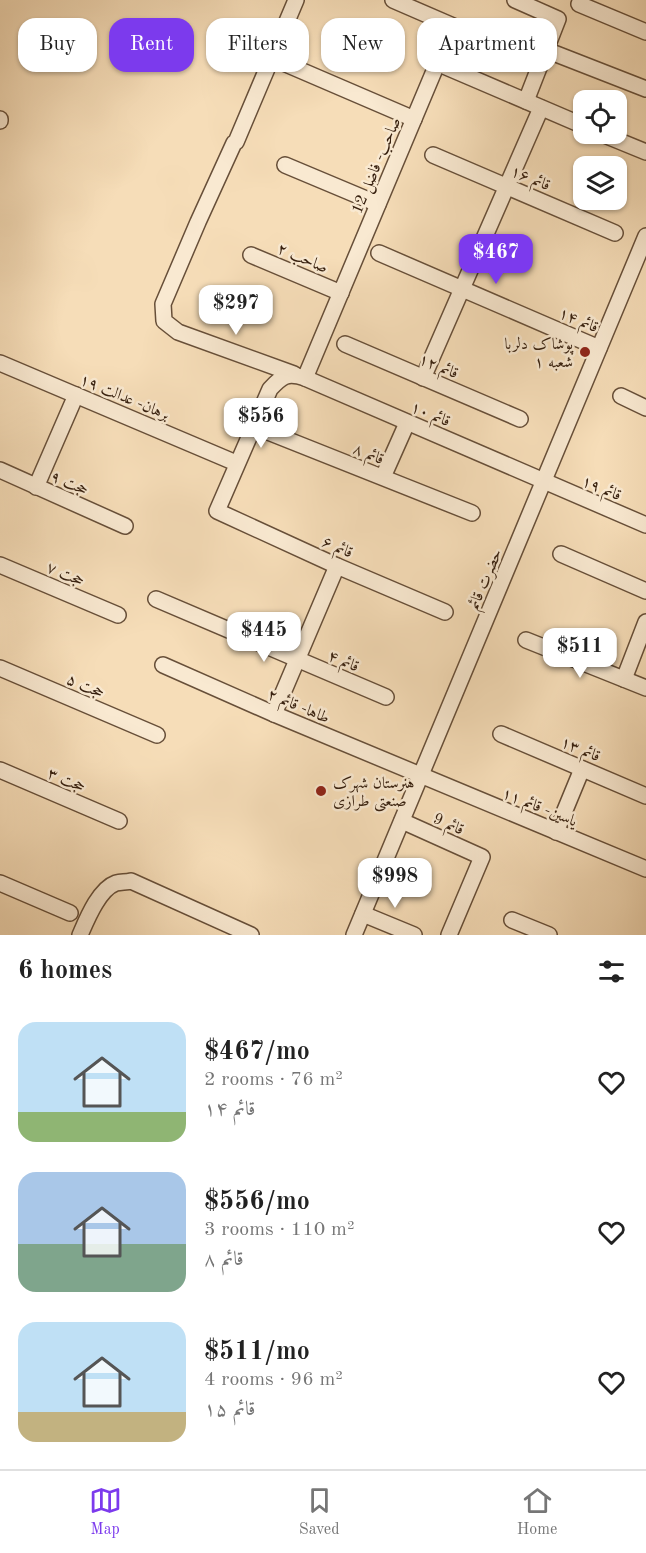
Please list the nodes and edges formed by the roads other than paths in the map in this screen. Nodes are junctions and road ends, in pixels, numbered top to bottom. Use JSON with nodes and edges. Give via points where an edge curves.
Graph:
{"nodes":[{"id":1,"x":296,"y":0,"type":"edge"},
{"id":2,"x":393,"y":0,"type":"edge"},
{"id":3,"x":515,"y":0,"type":"edge"},
{"id":4,"x":580,"y":2,"type":"edge"},
{"id":5,"x":289,"y":18,"type":"edge"},
{"id":6,"x":435,"y":18,"type":"edge"},
{"id":7,"x":556,"y":18,"type":"edge"},
{"id":8,"x":646,"y":32,"type":"edge"},
{"id":9,"x":557,"y":54,"type":"edge"},
{"id":10,"x":265,"y":72,"type":"edge"},
{"id":11,"x":305,"y":72,"type":"edge"},
{"id":12,"x":433,"y":72,"type":"edge"},
{"id":13,"x":458,"y":72,"type":"edge"},
{"id":14,"x":537,"y":72,"type":"edge"},
{"id":15,"x":646,"y":89,"type":"edge"},
{"id":16,"x":526,"y":101,"type":"junction"},
{"id":17,"x":541,"y":108,"type":"junction"},
{"id":18,"x":414,"y":119,"type":"junction"},
{"id":19,"x":573,"y":121,"type":"edge"},
{"id":20,"x":626,"y":144,"type":"edge"},
{"id":21,"x":646,"y":152,"type":"edge"},
{"id":22,"x":433,"y":155,"type":"dead end"},
{"id":23,"x":285,"y":165,"type":"dead end"},
{"id":24,"x":507,"y":186,"type":"junction"},
{"id":25,"x":378,"y":204,"type":"junction"},
{"id":26,"x":615,"y":233,"type":"dead end"},
{"id":27,"x":645,"y":242,"type":"edge"},
{"id":28,"x":379,"y":253,"type":"dead end"},
{"id":29,"x":251,"y":255,"type":"dead end"},
{"id":30,"x":462,"y":289,"type":"junction"},
{"id":31,"x":340,"y":293,"type":"junction"},
{"id":32,"x":345,"y":344,"type":"dead end"},
{"id":33,"x":599,"y":348,"type":"junction"},
{"id":34,"x":0,"y":363,"type":"edge"},
{"id":35,"x":299,"y":376,"type":"junction"},
{"id":36,"x":423,"y":378,"type":"junction"},
{"id":37,"x":76,"y":395,"type":"junction"},
{"id":38,"x":621,"y":396,"type":"dead end"},
{"id":39,"x":646,"y":408,"type":"edge"},
{"id":40,"x":520,"y":419,"type":"dead end"},
{"id":41,"x":406,"y":423,"type":"junction"},
{"id":42,"x":253,"y":426,"type":"junction"},
{"id":43,"x":236,"y":464,"type":"junction"},
{"id":44,"x":0,"y":470,"type":"edge"},
{"id":45,"x":383,"y":477,"type":"junction"},
{"id":46,"x":543,"y":482,"type":"junction"},
{"id":47,"x":36,"y":487,"type":"junction"},
{"id":48,"x":472,"y":513,"type":"dead end"},
{"id":49,"x":646,"y":525,"type":"edge"},
{"id":50,"x":125,"y":526,"type":"dead end"},
{"id":51,"x":561,"y":554,"type":"dead end"},
{"id":52,"x":0,"y":565,"type":"edge"},
{"id":53,"x":337,"y":566,"type":"junction"},
{"id":54,"x":646,"y":591,"type":"edge"},
{"id":55,"x":156,"y":599,"type":"dead end"},
{"id":56,"x":445,"y":612,"type":"dead end"},
{"id":57,"x":118,"y":615,"type":"dead end"},
{"id":58,"x":646,"y":622,"type":"edge"},
{"id":59,"x":526,"y":640,"type":"dead end"},
{"id":60,"x":297,"y":659,"type":"junction"},
{"id":61,"x":163,"y":665,"type":"dead end"},
{"id":62,"x":0,"y":668,"type":"edge"},
{"id":63,"x":624,"y":679,"type":"junction"},
{"id":64,"x":646,"y":688,"type":"edge"},
{"id":65,"x":386,"y":697,"type":"dead end"},
{"id":66,"x":274,"y":714,"type":"junction"},
{"id":67,"x":501,"y":734,"type":"dead end"},
{"id":68,"x":157,"y":735,"type":"dead end"},
{"id":69,"x":582,"y":769,"type":"junction"},
{"id":70,"x":0,"y":770,"type":"edge"},
{"id":71,"x":421,"y":776,"type":"junction"},
{"id":72,"x":646,"y":796,"type":"edge"},
{"id":73,"x":120,"y":821,"type":"dead end"},
{"id":74,"x":402,"y":821,"type":"junction"},
{"id":75,"x":556,"y":832,"type":"junction"},
{"id":76,"x":646,"y":869,"type":"edge"},
{"id":77,"x":0,"y":883,"type":"edge"},
{"id":78,"x":70,"y":913,"type":"dead end"},
{"id":79,"x":363,"y":914,"type":"junction"},
{"id":80,"x":518,"y":926,"type":"edge"},
{"id":81,"x":80,"y":935,"type":"edge"},
{"id":82,"x":251,"y":935,"type":"edge"},
{"id":83,"x":354,"y":935,"type":"edge"},
{"id":84,"x":414,"y":935,"type":"edge"},
{"id":85,"x":449,"y":935,"type":"edge"},
{"id":86,"x":549,"y":935,"type":"edge"}],
"edges":[{"from":1,"to":5,"type":"street","name":"قائم ۱۰"},
{"from":2,"to":6,"type":"street","name":"صاحب- فاضل 12"},
{"from":3,"to":7,"type":"street"},
{"from":4,"to":8,"type":"street"},
{"from":9,"to":15,"type":"street"},
{"from":10,"to":35,"type":"street","name":"قائم ۱۰","via":[[163,304],[164,321],[178,332]]},
{"from":11,"to":18,"type":"street"},
{"from":12,"to":18,"type":"street","name":"صاحب- فاضل 12"},
{"from":13,"to":16,"type":"street"},
{"from":14,"to":16,"type":"street"},
{"from":16,"to":17,"type":"street"},
{"from":17,"to":19,"type":"street"},
{"from":17,"to":24,"type":"street"},
{"from":18,"to":25,"type":"street","name":"صاحب- فاضل 12"},
{"from":20,"to":21,"type":"street"},
{"from":22,"to":24,"type":"street","name":"قائم ۱۶"},
{"from":23,"to":25,"type":"street"},
{"from":24,"to":26,"type":"street","name":"قائم ۱۶"},
{"from":24,"to":30,"type":"street"},
{"from":25,"to":31,"type":"street","name":"صاحب- فاضل 12"},
{"from":27,"to":33,"type":"street","name":"حضرت قائم"},
{"from":28,"to":30,"type":"street","name":"قائم ۱۴"},
{"from":29,"to":31,"type":"street","name":"صاحب ۲"},
{"from":30,"to":33,"type":"street","name":"قائم ۱۴"},
{"from":30,"to":36,"type":"street"},
{"from":31,"to":35,"type":"street","name":"صاحب- فاضل 12"},
{"from":32,"to":36,"type":"street","name":"قائم ۱۲"},
{"from":33,"to":46,"type":"street","name":"حضرت قائم"},
{"from":34,"to":37,"type":"street","name":"برهان- عدالت ۱۹"},
{"from":35,"to":41,"type":"street","name":"قائم ۱۰"},
{"from":35,"to":42,"type":"street","via":[[281,377],[270,389]]},
{"from":36,"to":40,"type":"street","name":"قائم ۱۲"},
{"from":37,"to":43,"type":"street","name":"برهان- عدالت ۱۹"},
{"from":37,"to":47,"type":"street"},
{"from":38,"to":39,"type":"street"},
{"from":41,"to":45,"type":"street"},
{"from":41,"to":46,"type":"street","name":"قائم ۱۰"},
{"from":42,"to":43,"type":"street"},
{"from":42,"to":45,"type":"street","name":"قائم ۸"},
{"from":43,"to":53,"type":"street","name":"قائم ۶","via":[[217,511]]},
{"from":44,"to":47,"type":"street","name":"حجت ۹"},
{"from":45,"to":48,"type":"street","name":"قائم ۸"},
{"from":46,"to":49,"type":"street","name":"قائم ۱۹"},
{"from":46,"to":71,"type":"street","name":"حضرت قائم"},
{"from":47,"to":50,"type":"street","name":"حجت ۹"},
{"from":51,"to":54,"type":"street"},
{"from":52,"to":57,"type":"street","name":"حجت ۷"},
{"from":53,"to":56,"type":"street","name":"قائم ۶"},
{"from":53,"to":60,"type":"street"},
{"from":55,"to":60,"type":"street","name":"قائم ۴"},
{"from":58,"to":63,"type":"street"},
{"from":59,"to":63,"type":"street"},
{"from":60,"to":65,"type":"street","name":"قائم ۴"},
{"from":60,"to":66,"type":"street"},
{"from":61,"to":66,"type":"street","name":"طاها- قائم ۲"},
{"from":62,"to":68,"type":"street","name":"حجت ۵"},
{"from":63,"to":64,"type":"street"},
{"from":66,"to":71,"type":"street","name":"طاها- قائم ۲"},
{"from":67,"to":69,"type":"street","name":"قائم ۱۳"},
{"from":69,"to":72,"type":"street","name":"قائم ۱۳"},
{"from":69,"to":75,"type":"street"},
{"from":70,"to":73,"type":"street","name":"حجت ۳"},
{"from":71,"to":74,"type":"street","name":"حضرت قائم"},
{"from":71,"to":75,"type":"street","name":"یاسین- قائم ۱۱"},
{"from":74,"to":79,"type":"street","name":"حضرت قائم"},
{"from":74,"to":85,"type":"street","name":"قائم 9","via":[[482,857]]},
{"from":75,"to":76,"type":"street","name":"یاسین- قائم ۱۱"},
{"from":77,"to":78,"type":"street"},
{"from":79,"to":83,"type":"street","name":"حضرت قائم"},
{"from":79,"to":84,"type":"street"},
{"from":80,"to":86,"type":"street"},
{"from":81,"to":82,"type":"street","via":[[103,892],[116,883],[131,881]]}]}
